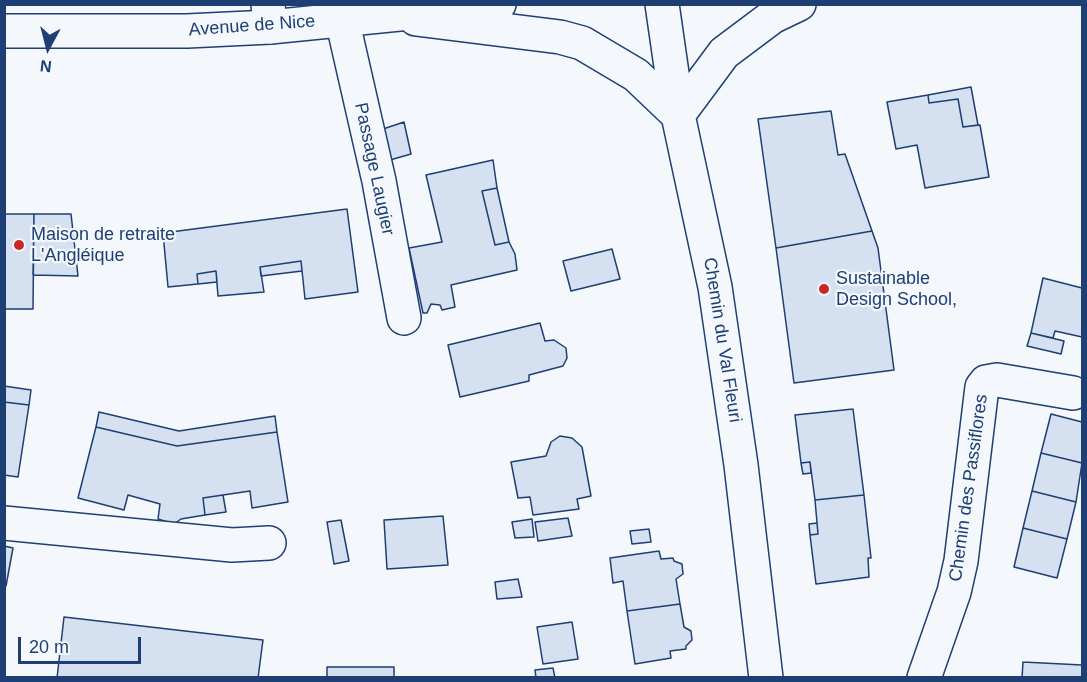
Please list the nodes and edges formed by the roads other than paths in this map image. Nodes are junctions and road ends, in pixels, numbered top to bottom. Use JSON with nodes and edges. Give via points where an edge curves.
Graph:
{"nodes":[{"id":1,"x":499,"y":4,"type":"edge"},
{"id":2,"x":662,"y":4,"type":"edge"},
{"id":3,"x":799,"y":4,"type":"edge"},
{"id":4,"x":384,"y":15,"type":"junction"},
{"id":5,"x":269,"y":16,"type":"edge"},
{"id":6,"x":342,"y":20,"type":"junction"},
{"id":7,"x":4,"y":31,"type":"edge"},
{"id":8,"x":678,"y":115,"type":"junction"},
{"id":9,"x":404,"y":318,"type":"dead end"},
{"id":10,"x":1073,"y":393,"type":"dead end"},
{"id":11,"x":4,"y":523,"type":"edge"},
{"id":12,"x":269,"y":543,"type":"dead end"},
{"id":13,"x":766,"y":678,"type":"edge"},
{"id":14,"x":924,"y":678,"type":"edge"}],
"edges":[{"from":1,"to":4,"type":"street","name":"Avenue de Nice"},
{"from":2,"to":8,"type":"street","name":"Chemin du Val Fleuri"},
{"from":3,"to":8,"type":"street","via":[[771,17],[724,53]]},
{"from":4,"to":6,"type":"street","name":"Avenue de Nice"},
{"from":4,"to":8,"type":"street","via":[[582,43],[636,75]]},
{"from":5,"to":6,"type":"street","name":"Avenue de Nice"},
{"from":5,"to":7,"type":"street","name":"Avenue de Nice","via":[[187,31]]},
{"from":6,"to":9,"type":"street","name":"Passage Laugier","via":[[379,181]]},
{"from":8,"to":13,"type":"street","name":"Chemin du Val Fleuri","via":[[715,287]]},
{"from":10,"to":14,"type":"street","name":"Chemin des Passiflores","via":[[997,380],[982,387],[961,561]]},
{"from":11,"to":12,"type":"street","via":[[232,546]]}]}
